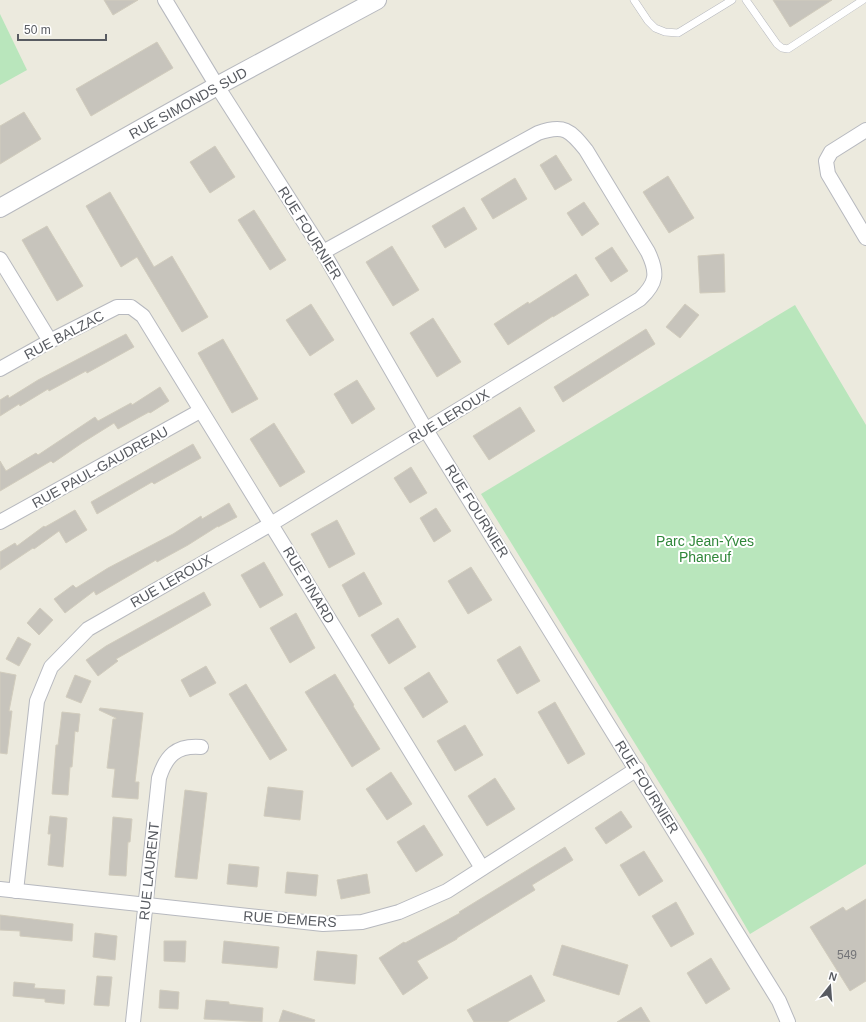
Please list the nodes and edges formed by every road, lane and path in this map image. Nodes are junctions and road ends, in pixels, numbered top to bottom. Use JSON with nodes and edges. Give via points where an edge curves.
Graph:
{"nodes":[{"id":1,"x":165,"y":0,"type":"edge"},
{"id":2,"x":377,"y":0,"type":"edge"},
{"id":3,"x":634,"y":0,"type":"edge"},
{"id":4,"x":732,"y":0,"type":"edge"},
{"id":5,"x":746,"y":0,"type":"edge"},
{"id":6,"x":863,"y":0,"type":"edge"},
{"id":7,"x":722,"y":3,"type":"edge"},
{"id":8,"x":217,"y":86,"type":"junction"},
{"id":9,"x":866,"y":130,"type":"edge"},
{"id":10,"x":0,"y":208,"type":"edge"},
{"id":11,"x":866,"y":238,"type":"edge"},
{"id":12,"x":322,"y":252,"type":"junction"},
{"id":13,"x":0,"y":259,"type":"edge"},
{"id":14,"x":130,"y":307,"type":"joint"},
{"id":15,"x":50,"y":341,"type":"junction"},
{"id":16,"x":0,"y":370,"type":"edge"},
{"id":17,"x":200,"y":411,"type":"junction"},
{"id":18,"x":426,"y":430,"type":"junction"},
{"id":19,"x":0,"y":522,"type":"edge"},
{"id":20,"x":271,"y":524,"type":"junction"},
{"id":21,"x":201,"y":747,"type":"dead end"},
{"id":22,"x":637,"y":769,"type":"junction"},
{"id":23,"x":482,"y":868,"type":"junction"},
{"id":24,"x":0,"y":889,"type":"edge"},
{"id":25,"x":16,"y":891,"type":"junction"},
{"id":26,"x":145,"y":905,"type":"junction"},
{"id":27,"x":133,"y":1022,"type":"edge"},
{"id":28,"x":788,"y":1022,"type":"edge"}],
"edges":[{"from":1,"to":8,"type":"street","name":"RUE FOURNIER"},
{"from":2,"to":8,"type":"street","name":"RUE SIMONDS SUD"},
{"from":3,"to":7,"type":"lane","via":[[648,21],[655,28],[665,32],[678,32]]},
{"from":4,"to":7,"type":"lane"},
{"from":5,"to":6,"type":"lane","via":[[777,44],[788,49]]},
{"from":8,"to":10,"type":"street","name":"RUE SIMONDS SUD"},
{"from":8,"to":12,"type":"street","name":"RUE FOURNIER"},
{"from":9,"to":11,"type":"street","via":[[831,152],[826,161],[828,174]]},
{"from":12,"to":18,"type":"street","name":"RUE FOURNIER"},
{"from":12,"to":18,"type":"street","name":"RUE LEROUX","via":[[551,128],[565,130],[575,136],[586,150],[648,252],[654,265],[654,280],[649,291],[640,300]]},
{"from":13,"to":15,"type":"street"},
{"from":14,"to":15,"type":"street","name":"RUE BALZAC","via":[[118,307]]},
{"from":14,"to":17,"type":"street","name":"RUE PINARD","via":[[143,316]]},
{"from":15,"to":16,"type":"street","name":"RUE BALZAC"},
{"from":17,"to":19,"type":"street","name":"RUE PAUL-GAUDREAU"},
{"from":17,"to":20,"type":"street","name":"RUE PINARD"},
{"from":18,"to":20,"type":"street","name":"RUE LEROUX"},
{"from":18,"to":22,"type":"street","name":"RUE FOURNIER"},
{"from":20,"to":23,"type":"street","name":"RUE PINARD"},
{"from":20,"to":25,"type":"street","name":"RUE LEROUX","via":[[88,629],[51,667],[37,701]]},
{"from":21,"to":26,"type":"street","name":"RUE LAURENT","via":[[177,750],[163,765],[157,792]]},
{"from":22,"to":23,"type":"street","name":"RUE DEMERS"},
{"from":22,"to":28,"type":"street","name":"RUE FOURNIER","via":[[779,1001]]},
{"from":23,"to":26,"type":"street","name":"RUE DEMERS","via":[[447,891],[399,912],[362,922],[323,924]]},
{"from":24,"to":25,"type":"street","name":"RUE DEMERS"},
{"from":25,"to":26,"type":"street","name":"RUE DEMERS"},
{"from":26,"to":27,"type":"street","name":"RUE LAURENT"}]}
